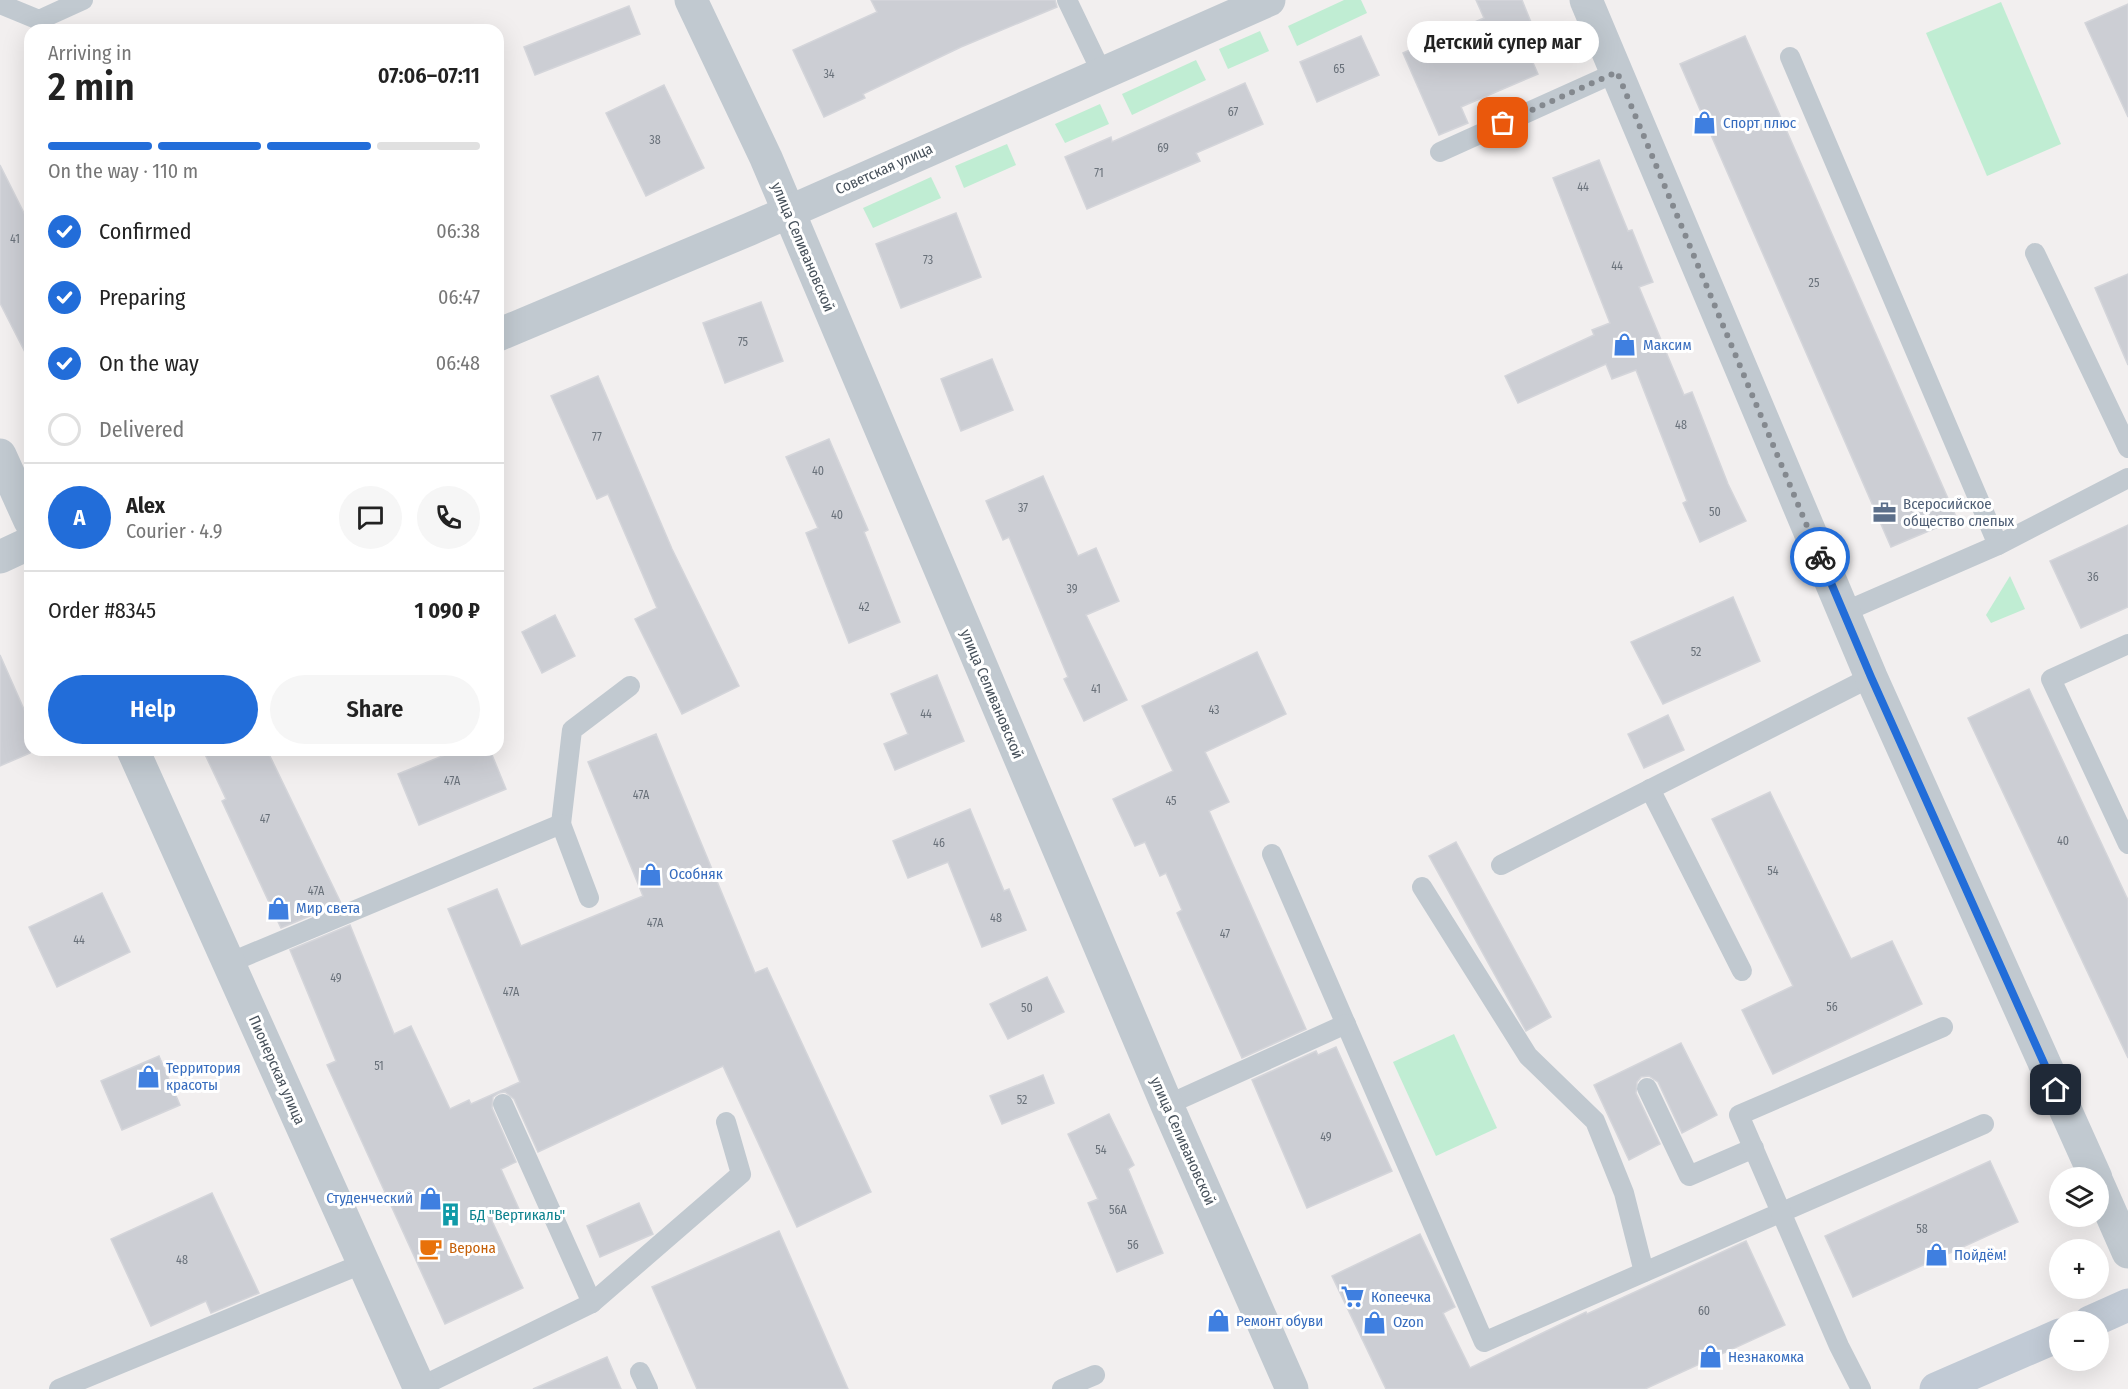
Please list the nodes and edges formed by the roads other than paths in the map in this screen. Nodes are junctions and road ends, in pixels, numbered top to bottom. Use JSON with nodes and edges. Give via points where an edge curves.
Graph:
{"nodes":[{"id":1,"x":83,"y":0,"type":"edge"},
{"id":2,"x":691,"y":0,"type":"edge"},
{"id":3,"x":1066,"y":0,"type":"edge"},
{"id":4,"x":1269,"y":0,"type":"edge"},
{"id":5,"x":1586,"y":0,"type":"edge"},
{"id":6,"x":0,"y":4,"type":"edge"},
{"id":7,"x":1790,"y":57,"type":"dead end"},
{"id":8,"x":1617,"y":72,"type":"junction"},
{"id":9,"x":1102,"y":74,"type":"junction"},
{"id":10,"x":1440,"y":152,"type":"dead end"},
{"id":11,"x":788,"y":211,"type":"junction"},
{"id":12,"x":2035,"y":253,"type":"dead end"},
{"id":13,"x":504,"y":332,"type":"edge"},
{"id":14,"x":2128,"y":448,"type":"edge"},
{"id":15,"x":0,"y":455,"type":"edge"},
{"id":16,"x":2128,"y":478,"type":"edge"},
{"id":17,"x":24,"y":508,"type":"edge"},
{"id":18,"x":1998,"y":545,"type":"junction"},
{"id":19,"x":24,"y":546,"type":"edge"},
{"id":20,"x":0,"y":557,"type":"edge"},
{"id":21,"x":1844,"y":612,"type":"junction"},
{"id":22,"x":2128,"y":644,"type":"edge"},
{"id":23,"x":1871,"y":677,"type":"junction"},
{"id":24,"x":630,"y":686,"type":"dead end"},
{"id":25,"x":136,"y":756,"type":"edge"},
{"id":26,"x":1650,"y":789,"type":"junction"},
{"id":27,"x":561,"y":824,"type":"junction"},
{"id":28,"x":2128,"y":844,"type":"edge"},
{"id":29,"x":1272,"y":854,"type":"dead end"},
{"id":30,"x":1501,"y":865,"type":"dead end"},
{"id":31,"x":1422,"y":887,"type":"dead end"},
{"id":32,"x":589,"y":898,"type":"dead end"},
{"id":33,"x":229,"y":963,"type":"junction"},
{"id":34,"x":1742,"y":971,"type":"dead end"},
{"id":35,"x":1346,"y":1024,"type":"junction"},
{"id":36,"x":1943,"y":1027,"type":"dead end"},
{"id":37,"x":1647,"y":1088,"type":"dead end"},
{"id":38,"x":503,"y":1104,"type":"dead end"},
{"id":39,"x":1167,"y":1105,"type":"junction"},
{"id":40,"x":726,"y":1122,"type":"dead end"},
{"id":41,"x":1984,"y":1124,"type":"dead end"},
{"id":42,"x":1754,"y":1148,"type":"junction"},
{"id":43,"x":2091,"y":1167,"type":"edge"},
{"id":44,"x":2109,"y":1209,"type":"edge"},
{"id":45,"x":1782,"y":1213,"type":"junction"},
{"id":46,"x":2128,"y":1252,"type":"edge"},
{"id":47,"x":364,"y":1263,"type":"junction"},
{"id":48,"x":1644,"y":1272,"type":"junction"},
{"id":49,"x":592,"y":1303,"type":"junction"},
{"id":50,"x":2128,"y":1305,"type":"edge"},
{"id":51,"x":2109,"y":1314,"type":"edge"},
{"id":52,"x":2049,"y":1340,"type":"edge"},
{"id":53,"x":1095,"y":1375,"type":"dead end"},
{"id":54,"x":420,"y":1388,"type":"edge"},
{"id":55,"x":59,"y":1389,"type":"edge"},
{"id":56,"x":1062,"y":1389,"type":"edge"},
{"id":57,"x":1292,"y":1389,"type":"edge"},
{"id":58,"x":1861,"y":1389,"type":"edge"},
{"id":59,"x":1936,"y":1389,"type":"edge"}],
"edges":[{"from":1,"to":6,"type":"lane","via":[[39,20]]},
{"from":2,"to":11,"type":"street","name":"улица Селивановской"},
{"from":3,"to":9,"type":"lane"},
{"from":4,"to":9,"type":"street","name":"Советская улица"},
{"from":5,"to":8,"type":"street"},
{"from":7,"to":18,"type":"lane"},
{"from":8,"to":10,"type":"lane"},
{"from":8,"to":21,"type":"street"},
{"from":9,"to":11,"type":"street","name":"Советская улица"},
{"from":11,"to":13,"type":"street","name":"Советская улица"},
{"from":11,"to":39,"type":"street","name":"улица Селивановской"},
{"from":12,"to":14,"type":"lane"},
{"from":15,"to":17,"type":"street"},
{"from":16,"to":18,"type":"lane"},
{"from":18,"to":21,"type":"lane"},
{"from":19,"to":20,"type":"street"},
{"from":21,"to":23,"type":"street"},
{"from":22,"to":28,"type":"lane","via":[[2051,679]]},
{"from":23,"to":26,"type":"lane"},
{"from":23,"to":43,"type":"street"},
{"from":24,"to":27,"type":"lane","via":[[572,730]]},
{"from":25,"to":33,"type":"street","name":"Пионерская улица"},
{"from":26,"to":30,"type":"lane"},
{"from":26,"to":34,"type":"lane"},
{"from":27,"to":32,"type":"lane"},
{"from":27,"to":33,"type":"lane"},
{"from":29,"to":35,"type":"lane"},
{"from":31,"to":48,"type":"lane","via":[[1528,1056],[1595,1121],[1624,1193]]},
{"from":33,"to":47,"type":"street","name":"Пионерская улица"},
{"from":35,"to":39,"type":"lane"},
{"from":35,"to":48,"type":"lane","via":[[1484,1342]]},
{"from":36,"to":42,"type":"lane","via":[[1739,1115]]},
{"from":37,"to":42,"type":"lane","via":[[1689,1176]]},
{"from":38,"to":49,"type":"lane"},
{"from":39,"to":57,"type":"street","name":"улица Селивановской"},
{"from":40,"to":49,"type":"lane","via":[[741,1174]]},
{"from":41,"to":45,"type":"lane"},
{"from":42,"to":45,"type":"lane"},
{"from":44,"to":46,"type":"street"},
{"from":45,"to":48,"type":"lane"},
{"from":45,"to":58,"type":"lane"},
{"from":47,"to":54,"type":"street","name":"Пионерская улица"},
{"from":47,"to":55,"type":"lane"},
{"from":49,"to":54,"type":"lane"},
{"from":50,"to":51,"type":"main road"},
{"from":52,"to":59,"type":"main road"},
{"from":53,"to":56,"type":"lane"}]}
